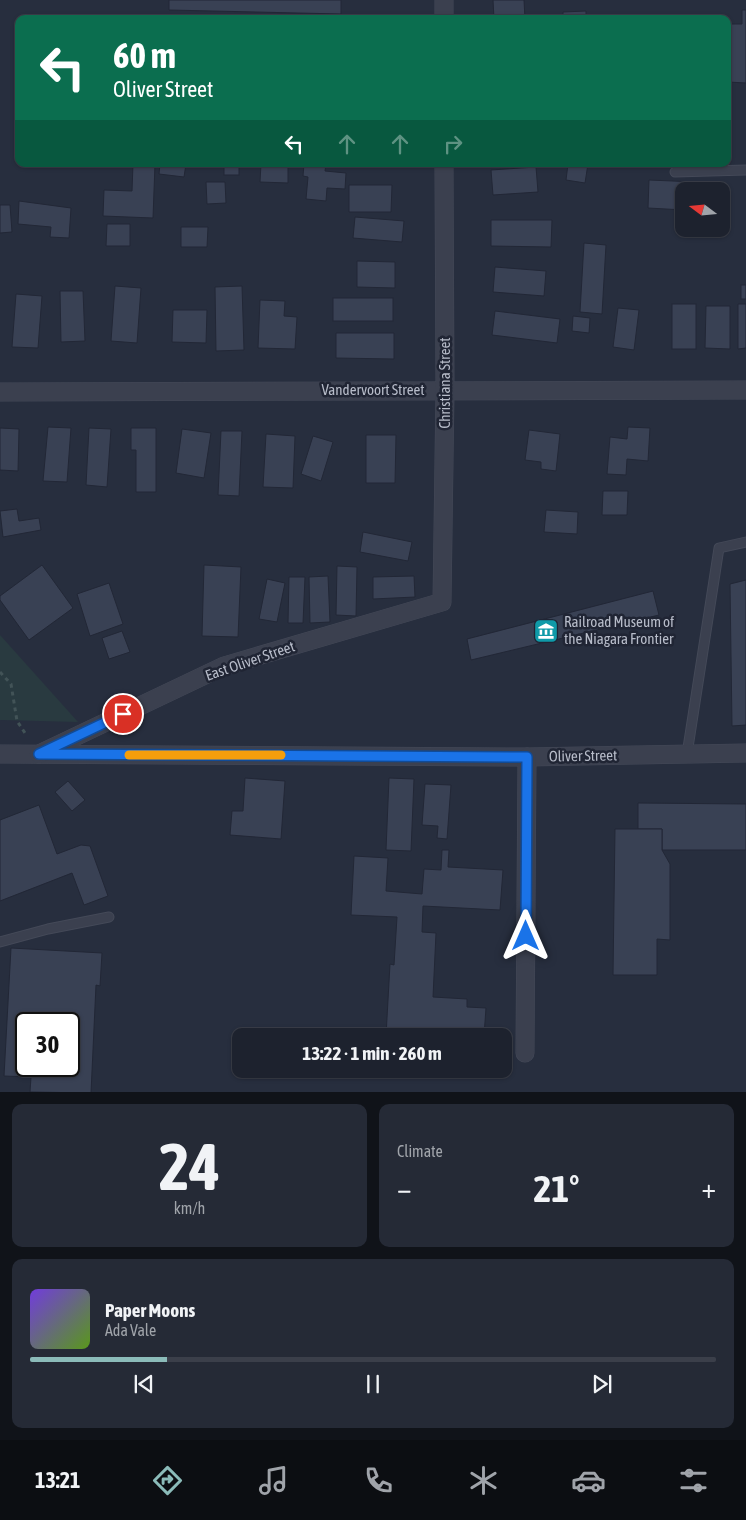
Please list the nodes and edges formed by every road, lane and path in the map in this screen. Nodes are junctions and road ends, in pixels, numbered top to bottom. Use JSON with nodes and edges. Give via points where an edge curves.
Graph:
{"nodes":[{"id":1,"x":444,"y":0,"type":"edge"},
{"id":2,"x":444,"y":15,"type":"edge"},
{"id":3,"x":444,"y":167,"type":"edge"},
{"id":4,"x":746,"y":170,"type":"edge"},
{"id":5,"x":675,"y":172,"type":"dead end"},
{"id":6,"x":445,"y":390,"type":"junction"},
{"id":7,"x":746,"y":390,"type":"edge"},
{"id":8,"x":0,"y":392,"type":"edge"},
{"id":9,"x":746,"y":542,"type":"edge"},
{"id":10,"x":442,"y":602,"type":"joint"},
{"id":11,"x":0,"y":672,"type":"edge"},
{"id":12,"x":746,"y":753,"type":"edge"},
{"id":13,"x":0,"y":754,"type":"edge"},
{"id":14,"x":39,"y":754,"type":"junction"},
{"id":15,"x":688,"y":754,"type":"junction"},
{"id":16,"x":527,"y":757,"type":"junction"},
{"id":17,"x":109,"y":917,"type":"dead end"},
{"id":18,"x":0,"y":942,"type":"edge"},
{"id":19,"x":525,"y":1053,"type":"dead end"}],
"edges":[{"from":1,"to":2,"type":"street"},
{"from":3,"to":6,"type":"street","name":"Christiana Street"},
{"from":4,"to":5,"type":"lane"},
{"from":6,"to":7,"type":"street","name":"Vandervoort Street"},
{"from":6,"to":8,"type":"street","name":"Vandervoort Street"},
{"from":6,"to":10,"type":"street","name":"Christiana Street"},
{"from":9,"to":15,"type":"lane","via":[[719,548]]},
{"from":10,"to":14,"type":"street","name":"East Oliver Street","via":[[224,666]]},
{"from":11,"to":14,"type":"path","via":[[11,684],[18,722]]},
{"from":12,"to":15,"type":"street","name":"Oliver Street"},
{"from":13,"to":14,"type":"street","name":"Oliver Street"},
{"from":14,"to":16,"type":"street","name":"Oliver Street"},
{"from":15,"to":16,"type":"street","name":"Oliver Street"},
{"from":16,"to":19,"type":"street"},
{"from":17,"to":18,"type":"lane"}]}
